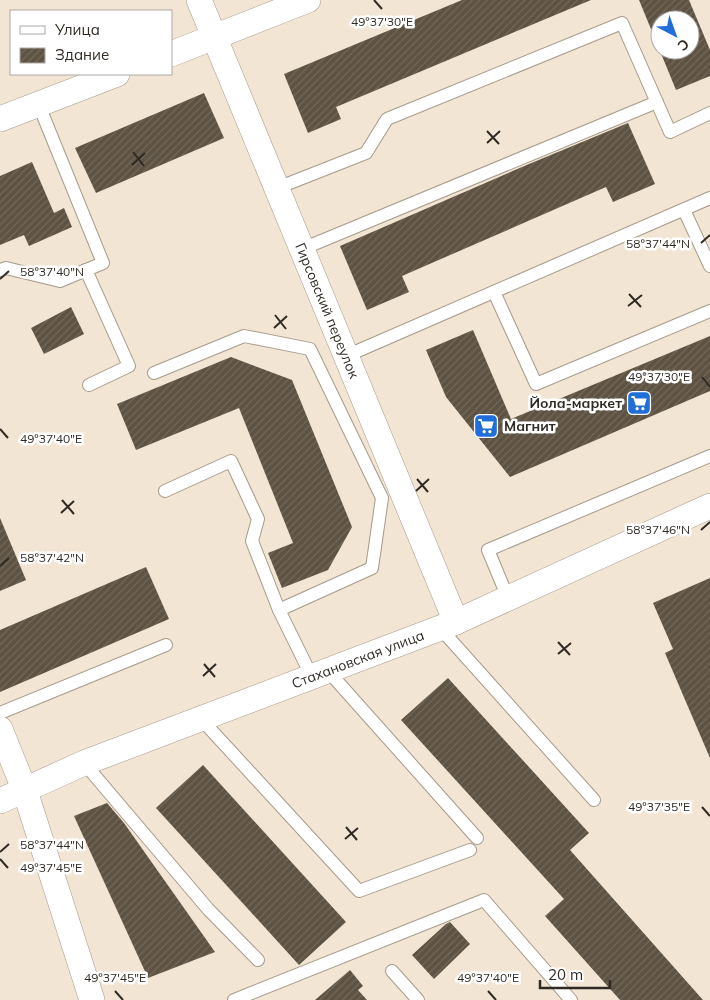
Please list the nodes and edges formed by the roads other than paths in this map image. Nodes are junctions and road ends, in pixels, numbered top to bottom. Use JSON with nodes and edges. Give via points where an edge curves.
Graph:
{"nodes":[{"id":1,"x":198,"y":0,"type":"edge"},
{"id":2,"x":308,"y":0,"type":"edge"},
{"id":3,"x":215,"y":38,"type":"junction"},
{"id":4,"x":172,"y":54,"type":"edge"},
{"id":5,"x":115,"y":75,"type":"edge"},
{"id":6,"x":657,"y":102,"type":"junction"},
{"id":7,"x":38,"y":103,"type":"junction"},
{"id":8,"x":710,"y":113,"type":"edge"},
{"id":9,"x":0,"y":119,"type":"edge"},
{"id":10,"x":277,"y":188,"type":"junction"},
{"id":11,"x":710,"y":198,"type":"edge"},
{"id":12,"x":684,"y":210,"type":"junction"},
{"id":13,"x":302,"y":248,"type":"junction"},
{"id":14,"x":710,"y":266,"type":"edge"},
{"id":15,"x":0,"y":270,"type":"edge"},
{"id":16,"x":86,"y":270,"type":"junction"},
{"id":17,"x":494,"y":292,"type":"junction"},
{"id":18,"x":710,"y":311,"type":"edge"},
{"id":19,"x":346,"y":356,"type":"junction"},
{"id":20,"x":154,"y":374,"type":"dead end"},
{"id":21,"x":90,"y":385,"type":"dead end"},
{"id":22,"x":710,"y":456,"type":"edge"},
{"id":23,"x":165,"y":491,"type":"dead end"},
{"id":24,"x":710,"y":506,"type":"edge"},
{"id":25,"x":508,"y":598,"type":"junction"},
{"id":26,"x":279,"y":610,"type":"junction"},
{"id":27,"x":448,"y":625,"type":"junction"},
{"id":28,"x":166,"y":645,"type":"dead end"},
{"id":29,"x":320,"y":674,"type":"junction"},
{"id":30,"x":0,"y":713,"type":"edge"},
{"id":31,"x":201,"y":719,"type":"junction"},
{"id":32,"x":0,"y":729,"type":"edge"},
{"id":33,"x":84,"y":764,"type":"junction"},
{"id":34,"x":26,"y":791,"type":"junction"},
{"id":35,"x":594,"y":800,"type":"dead end"},
{"id":36,"x":0,"y":801,"type":"edge"},
{"id":37,"x":258,"y":960,"type":"dead end"},
{"id":38,"x":392,"y":971,"type":"dead end"},
{"id":39,"x":92,"y":1000,"type":"edge"},
{"id":40,"x":234,"y":1000,"type":"edge"},
{"id":41,"x":418,"y":1000,"type":"edge"},
{"id":42,"x":571,"y":1000,"type":"edge"}],
"edges":[{"from":1,"to":3,"type":"street","name":"Гирсовский переулок"},
{"from":2,"to":3,"type":"street"},
{"from":3,"to":4,"type":"street"},
{"from":3,"to":10,"type":"street","name":"Гирсовский переулок"},
{"from":5,"to":7,"type":"street"},
{"from":6,"to":8,"type":"lane","via":[[670,132]]},
{"from":6,"to":10,"type":"lane","via":[[622,23],[388,119],[366,153]]},
{"from":6,"to":13,"type":"lane"},
{"from":7,"to":9,"type":"street"},
{"from":7,"to":16,"type":"lane","via":[[103,263]]},
{"from":10,"to":13,"type":"street","name":"Гирсовский переулок"},
{"from":11,"to":12,"type":"lane"},
{"from":12,"to":14,"type":"lane"},
{"from":12,"to":17,"type":"lane"},
{"from":13,"to":19,"type":"street","name":"Гирсовский переулок"},
{"from":15,"to":16,"type":"lane","via":[[6,268],[60,281]]},
{"from":16,"to":21,"type":"lane","via":[[129,366]]},
{"from":17,"to":18,"type":"lane","via":[[536,384]]},
{"from":17,"to":19,"type":"lane"},
{"from":19,"to":27,"type":"street","name":"Гирсовский переулок"},
{"from":20,"to":26,"type":"lane","via":[[244,336],[310,349],[382,498],[372,568]]},
{"from":22,"to":25,"type":"lane","via":[[488,550]]},
{"from":23,"to":26,"type":"lane","via":[[231,461],[258,519],[252,541]]},
{"from":24,"to":25,"type":"street","name":"Стахановская улица"},
{"from":25,"to":27,"type":"street","name":"Стахановская улица"},
{"from":26,"to":29,"type":"lane"},
{"from":27,"to":29,"type":"street","name":"Стахановская улица"},
{"from":27,"to":35,"type":"lane"},
{"from":28,"to":30,"type":"lane"},
{"from":29,"to":31,"type":"street","name":"Стахановская улица"},
{"from":29,"to":31,"type":"lane","via":[[474,844],[359,890]]},
{"from":31,"to":33,"type":"street","name":"Стахановская улица"},
{"from":32,"to":34,"type":"street"},
{"from":33,"to":34,"type":"street","name":"Стахановская улица"},
{"from":33,"to":37,"type":"lane","via":[[208,909]]},
{"from":34,"to":36,"type":"street","name":"Стахановская улица"},
{"from":34,"to":39,"type":"street"},
{"from":38,"to":41,"type":"lane"},
{"from":40,"to":42,"type":"lane","via":[[484,900]]}]}
